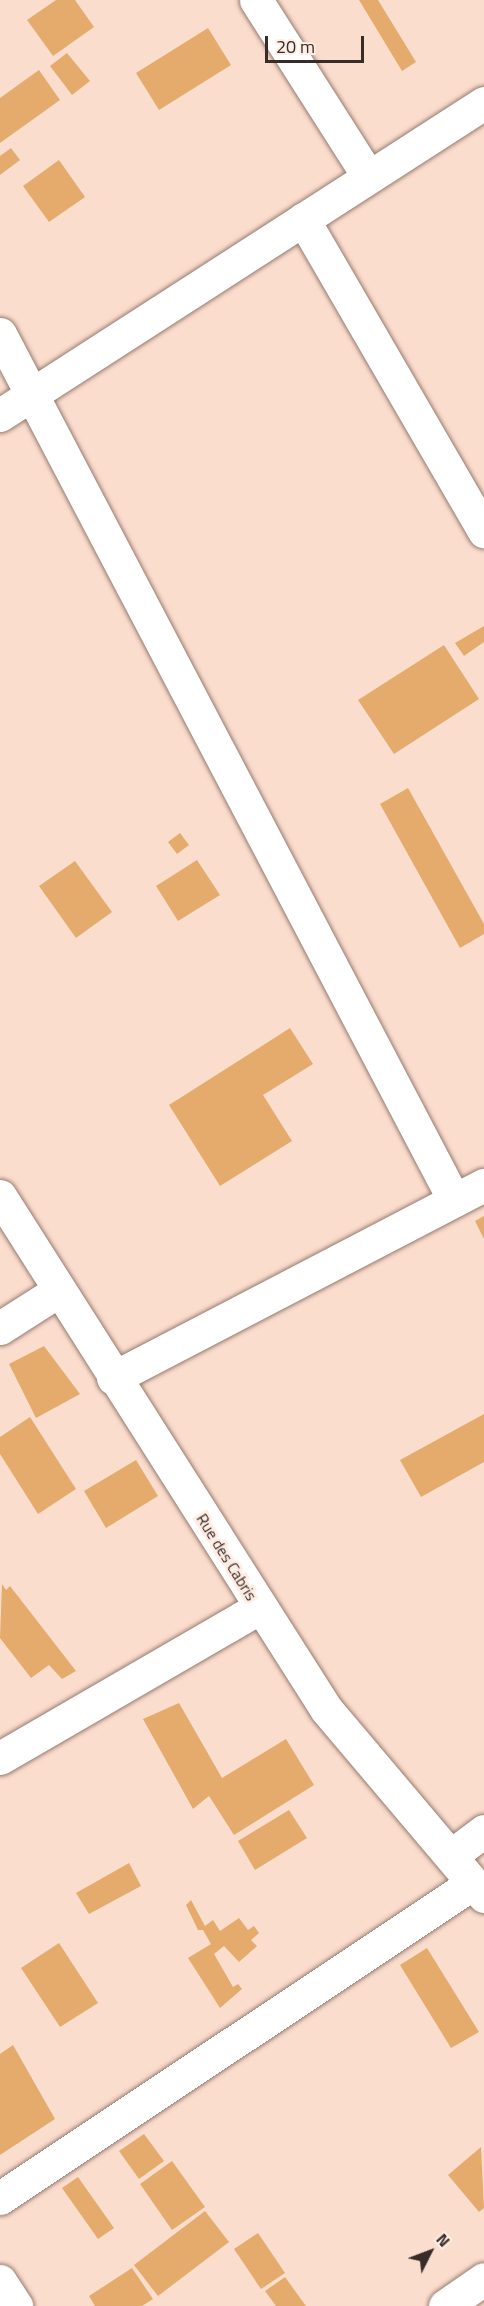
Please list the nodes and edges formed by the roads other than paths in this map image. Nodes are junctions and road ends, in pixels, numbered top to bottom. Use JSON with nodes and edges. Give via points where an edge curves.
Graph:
{"nodes":[{"id":1,"x":256,"y":0,"type":"edge"},
{"id":2,"x":484,"y":103,"type":"edge"},
{"id":3,"x":368,"y":176,"type":"junction"},
{"id":4,"x":303,"y":219,"type":"junction"},
{"id":5,"x":0,"y":334,"type":"edge"},
{"id":6,"x":31,"y":394,"type":"junction"},
{"id":7,"x":0,"y":415,"type":"edge"},
{"id":8,"x":484,"y":531,"type":"edge"},
{"id":9,"x":484,"y":1185,"type":"edge"},
{"id":10,"x":0,"y":1196,"type":"edge"},
{"id":11,"x":454,"y":1200,"type":"junction"},
{"id":12,"x":58,"y":1291,"type":"junction"},
{"id":13,"x":0,"y":1328,"type":"edge"},
{"id":14,"x":113,"y":1378,"type":"junction"},
{"id":15,"x":259,"y":1608,"type":"junction"},
{"id":16,"x":0,"y":1758,"type":"edge"},
{"id":17,"x":484,"y":1831,"type":"edge"},
{"id":18,"x":452,"y":1855,"type":"junction"},
{"id":19,"x":479,"y":1890,"type":"edge"},
{"id":20,"x":0,"y":2198,"type":"edge"},
{"id":21,"x":484,"y":2279,"type":"edge"},
{"id":22,"x":0,"y":2281,"type":"edge"},
{"id":23,"x":16,"y":2306,"type":"edge"},
{"id":24,"x":445,"y":2306,"type":"edge"}],
"edges":[{"from":1,"to":3,"type":"street"},
{"from":2,"to":3,"type":"street"},
{"from":3,"to":4,"type":"street"},
{"from":4,"to":6,"type":"street"},
{"from":4,"to":8,"type":"street"},
{"from":5,"to":6,"type":"street"},
{"from":6,"to":7,"type":"street"},
{"from":6,"to":11,"type":"street"},
{"from":9,"to":11,"type":"street"},
{"from":10,"to":12,"type":"street","name":"Rue des Cabris"},
{"from":11,"to":14,"type":"street"},
{"from":12,"to":13,"type":"street"},
{"from":12,"to":14,"type":"street","name":"Rue des Cabris"},
{"from":14,"to":15,"type":"street","name":"Rue des Cabris"},
{"from":15,"to":16,"type":"street"},
{"from":15,"to":18,"type":"street","name":"Rue des Cabris","via":[[326,1709]]},
{"from":17,"to":18,"type":"street"},
{"from":18,"to":19,"type":"street","name":"Rue des Cabris"},
{"from":19,"to":20,"type":"street"},
{"from":21,"to":24,"type":"street"},
{"from":22,"to":23,"type":"street"}]}
